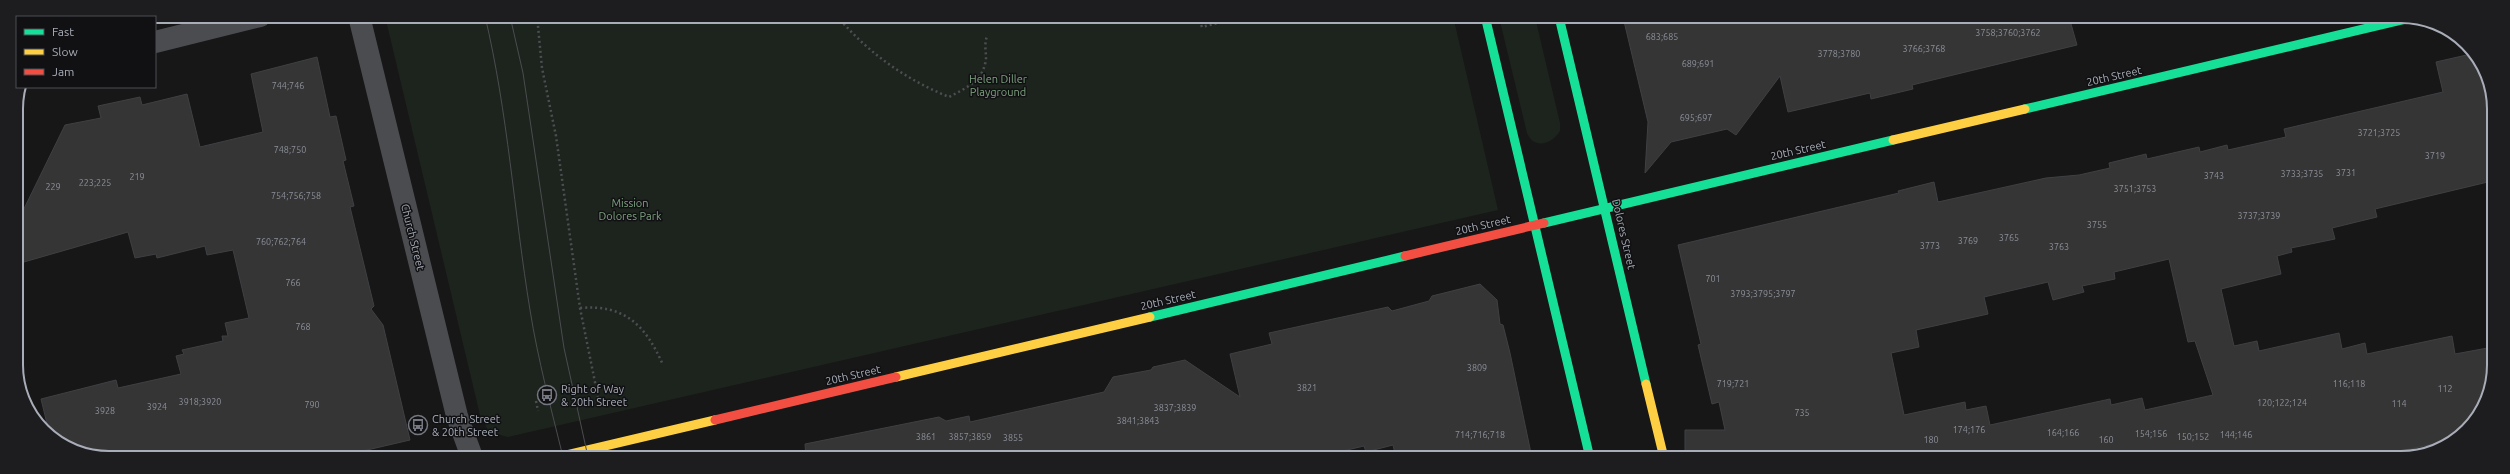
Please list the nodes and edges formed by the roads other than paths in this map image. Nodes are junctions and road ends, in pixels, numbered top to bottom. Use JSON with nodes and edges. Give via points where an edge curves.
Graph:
{"nodes":[{"id":1,"x":232,"y":23,"type":"edge"},
{"id":2,"x":361,"y":23,"type":"edge"},
{"id":3,"x":1487,"y":23,"type":"edge"},
{"id":4,"x":1561,"y":23,"type":"edge"},
{"id":5,"x":2389,"y":23,"type":"edge"},
{"id":6,"x":156,"y":42,"type":"edge"},
{"id":7,"x":1606,"y":209,"type":"junction"},
{"id":8,"x":1534,"y":226,"type":"junction"},
{"id":9,"x":470,"y":451,"type":"edge"},
{"id":10,"x":583,"y":451,"type":"edge"},
{"id":11,"x":1588,"y":451,"type":"edge"},
{"id":12,"x":1662,"y":451,"type":"edge"}],
"edges":[{"from":1,"to":6,"type":"street"},
{"from":2,"to":9,"type":"street","name":"Church Street","via":[[457,416]]},
{"from":3,"to":8,"type":"street"},
{"from":4,"to":7,"type":"street","name":"Dolores Street"},
{"from":5,"to":7,"type":"street","name":"20th Street"},
{"from":7,"to":8,"type":"street","name":"20th Street"},
{"from":7,"to":12,"type":"street","name":"Dolores Street"},
{"from":8,"to":10,"type":"street","name":"20th Street"},
{"from":8,"to":11,"type":"street"}]}
